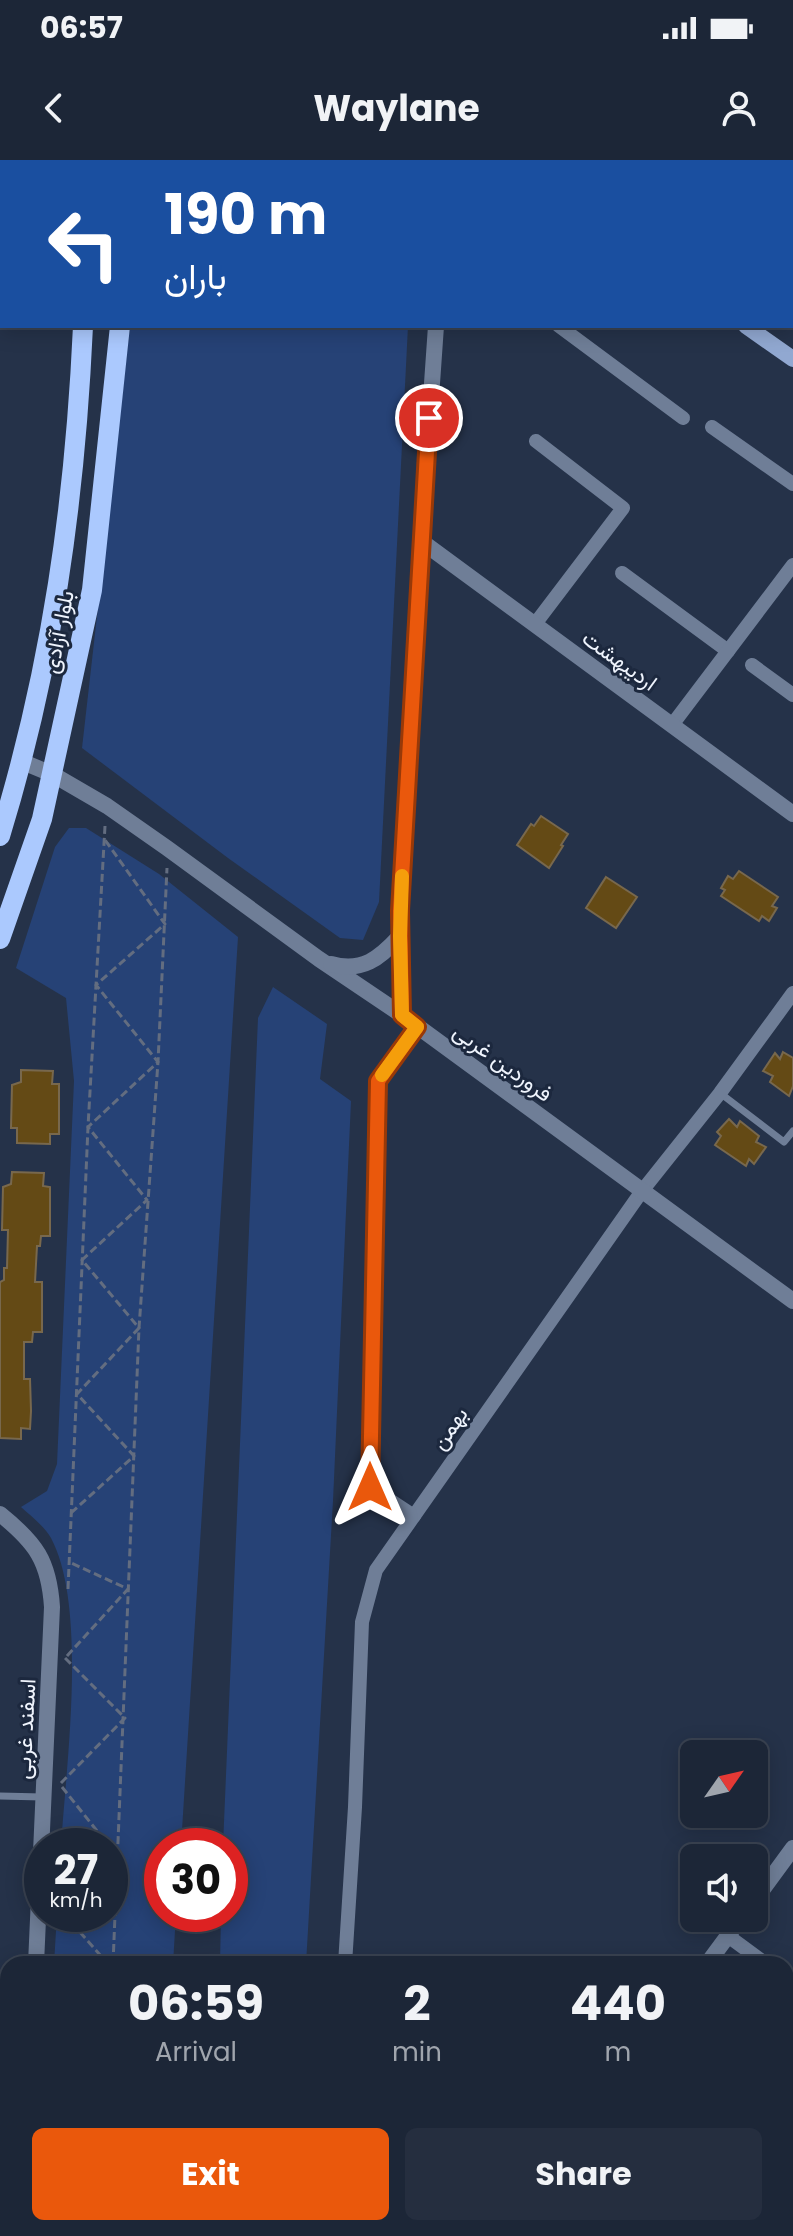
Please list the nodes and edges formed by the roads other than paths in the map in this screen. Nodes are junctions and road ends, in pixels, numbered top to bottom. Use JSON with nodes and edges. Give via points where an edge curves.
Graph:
{"nodes":[{"id":1,"x":83,"y":328,"type":"edge"},
{"id":2,"x":120,"y":328,"type":"edge"},
{"id":3,"x":436,"y":328,"type":"edge"},
{"id":4,"x":562,"y":328,"type":"edge"},
{"id":5,"x":749,"y":328,"type":"edge"},
{"id":6,"x":793,"y":359,"type":"edge"},
{"id":7,"x":683,"y":418,"type":"dead end"},
{"id":8,"x":712,"y":427,"type":"dead end"},
{"id":9,"x":536,"y":441,"type":"dead end"},
{"id":10,"x":793,"y":484,"type":"edge"},
{"id":11,"x":421,"y":541,"type":"junction"},
{"id":12,"x":793,"y":565,"type":"edge"},
{"id":13,"x":622,"y":573,"type":"dead end"},
{"id":14,"x":535,"y":624,"type":"junction"},
{"id":15,"x":728,"y":651,"type":"junction"},
{"id":16,"x":752,"y":665,"type":"dead end"},
{"id":17,"x":793,"y":695,"type":"edge"},
{"id":18,"x":672,"y":725,"type":"junction"},
{"id":19,"x":25,"y":752,"type":"junction"},
{"id":20,"x":57,"y":753,"type":"junction"},
{"id":21,"x":52,"y":774,"type":"junction"},
{"id":22,"x":15,"y":788,"type":"junction"},
{"id":23,"x":46,"y":794,"type":"junction"},
{"id":24,"x":793,"y":814,"type":"edge"},
{"id":25,"x":0,"y":836,"type":"edge"},
{"id":26,"x":400,"y":936,"type":"junction"},
{"id":27,"x":0,"y":939,"type":"edge"},
{"id":28,"x":319,"y":959,"type":"junction"},
{"id":29,"x":793,"y":993,"type":"edge"},
{"id":30,"x":402,"y":1015,"type":"junction"},
{"id":31,"x":417,"y":1027,"type":"junction"},
{"id":32,"x":720,"y":1093,"type":"junction"},
{"id":33,"x":793,"y":1131,"type":"edge"},
{"id":34,"x":642,"y":1191,"type":"junction"},
{"id":35,"x":793,"y":1301,"type":"edge"},
{"id":36,"x":0,"y":1514,"type":"edge"},
{"id":37,"x":414,"y":1516,"type":"junction"},
{"id":38,"x":0,"y":1796,"type":"edge"},
{"id":39,"x":44,"y":1798,"type":"junction"},
{"id":40,"x":793,"y":1848,"type":"edge"},
{"id":41,"x":768,"y":1882,"type":"edge"},
{"id":42,"x":731,"y":1932,"type":"edge"},
{"id":43,"x":728,"y":1936,"type":"junction"},
{"id":44,"x":36,"y":1956,"type":"edge"},
{"id":45,"x":346,"y":1956,"type":"edge"},
{"id":46,"x":713,"y":1956,"type":"edge"},
{"id":47,"x":755,"y":1956,"type":"edge"}],
"edges":[{"from":1,"to":19,"type":"main road","name":"بلوار آزادی","via":[[60,584]]},
{"from":2,"to":20,"type":"main road","name":"بلوار آزادی","via":[[92,590]]},
{"from":3,"to":11,"type":"street"},
{"from":4,"to":7,"type":"street"},
{"from":5,"to":6,"type":"main road"},
{"from":8,"to":10,"type":"street"},
{"from":9,"to":14,"type":"street","via":[[623,508]]},
{"from":11,"to":14,"type":"street","name":"اردیبهشت"},
{"from":11,"to":26,"type":"street"},
{"from":12,"to":15,"type":"street"},
{"from":13,"to":15,"type":"street"},
{"from":14,"to":18,"type":"street","name":"اردیبهشت"},
{"from":15,"to":18,"type":"street"},
{"from":16,"to":17,"type":"street"},
{"from":18,"to":24,"type":"street","name":"اردیبهشت"},
{"from":19,"to":20,"type":"main road"},
{"from":19,"to":21,"type":"street","name":"فروردین غربی"},
{"from":19,"to":22,"type":"main road","name":"بلوار آزادی"},
{"from":20,"to":21,"type":"main road","name":"بلوار آزادی"},
{"from":21,"to":23,"type":"main road","name":"بلوار آزادی"},
{"from":21,"to":28,"type":"street","name":"فروردین غربی","via":[[107,806]]},
{"from":22,"to":23,"type":"main road","via":[[38,786]]},
{"from":22,"to":25,"type":"main road","name":"بلوار آزادی"},
{"from":23,"to":27,"type":"main road","name":"بلوار آزادی"},
{"from":26,"to":28,"type":"street","via":[[359,966]]},
{"from":26,"to":30,"type":"street"},
{"from":28,"to":30,"type":"street","name":"فروردین غربی"},
{"from":29,"to":32,"type":"street","name":"بهمن"},
{"from":30,"to":31,"type":"street","name":"فروردین غربی"},
{"from":31,"to":34,"type":"street","name":"فروردین غربی"},
{"from":31,"to":37,"type":"street","via":[[378,1081],[370,1487]]},
{"from":32,"to":33,"type":"lane","via":[[784,1142]]},
{"from":32,"to":34,"type":"street","name":"بهمن"},
{"from":34,"to":35,"type":"street","name":"فروردین غربی"},
{"from":34,"to":37,"type":"street","name":"بهمن"},
{"from":36,"to":39,"type":"street","name":"اسفند غربی","via":[[38,1552],[51,1587]]},
{"from":37,"to":45,"type":"street","name":"بهمن","via":[[376,1570],[362,1622]]},
{"from":38,"to":39,"type":"lane"},
{"from":39,"to":44,"type":"street","name":"اسفند غربی"},
{"from":40,"to":41,"type":"street"},
{"from":42,"to":43,"type":"street"},
{"from":43,"to":46,"type":"street"},
{"from":43,"to":47,"type":"street"}]}
